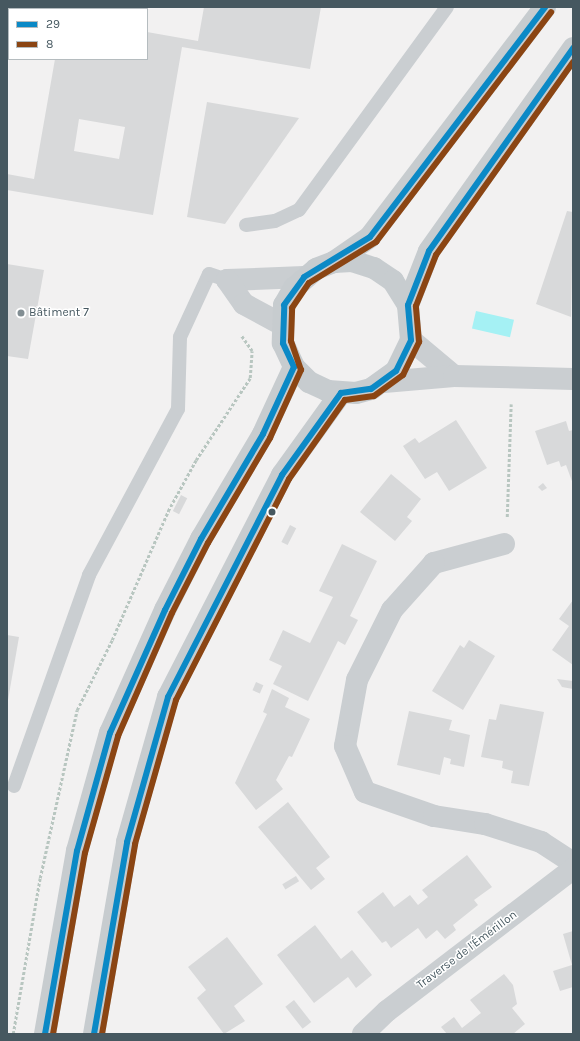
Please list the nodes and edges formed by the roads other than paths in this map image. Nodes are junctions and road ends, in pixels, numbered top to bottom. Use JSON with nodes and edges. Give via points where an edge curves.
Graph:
{"nodes":[{"id":1,"x":447,"y":7,"type":"edge"},
{"id":2,"x":545,"y":7,"type":"edge"},
{"id":3,"x":573,"y":48,"type":"edge"},
{"id":4,"x":246,"y":225,"type":"dead end"},
{"id":5,"x":334,"y":262,"type":"junction"},
{"id":6,"x":304,"y":277,"type":"junction"},
{"id":7,"x":228,"y":280,"type":"junction"},
{"id":8,"x":408,"y":305,"type":"junction"},
{"id":9,"x":281,"y":324,"type":"junction"},
{"id":10,"x":411,"y":340,"type":"junction"},
{"id":11,"x":294,"y":367,"type":"junction"},
{"id":12,"x":454,"y":376,"type":"junction"},
{"id":13,"x":573,"y":380,"type":"edge"},
{"id":14,"x":384,"y":382,"type":"junction"},
{"id":15,"x":341,"y":393,"type":"junction"},
{"id":16,"x":504,"y":544,"type":"road end"},
{"id":17,"x":14,"y":786,"type":"dead end"},
{"id":18,"x":573,"y":863,"type":"edge"},
{"id":19,"x":573,"y":869,"type":"edge"},
{"id":20,"x":45,"y":1034,"type":"edge"},
{"id":21,"x":94,"y":1034,"type":"edge"},
{"id":22,"x":363,"y":1034,"type":"edge"}],
"edges":[{"from":1,"to":4,"type":"lane","via":[[299,210],[275,222]]},
{"from":2,"to":5,"type":"main road","via":[[370,237]]},
{"from":3,"to":8,"type":"main road","via":[[429,251]]},
{"from":5,"to":6,"type":"main road"},
{"from":5,"to":8,"type":"main road","via":[[352,261],[374,268],[393,281]]},
{"from":6,"to":7,"type":"street"},
{"from":6,"to":9,"type":"main road","via":[[284,305]]},
{"from":7,"to":9,"type":"street","via":[[244,304]]},
{"from":7,"to":17,"type":"lane","via":[[209,274],[180,337],[178,409],[89,575]]},
{"from":8,"to":10,"type":"main road"},
{"from":9,"to":11,"type":"main road","via":[[283,343]]},
{"from":10,"to":12,"type":"street"},
{"from":10,"to":14,"type":"main road","via":[[396,371]]},
{"from":11,"to":15,"type":"main road","via":[[317,386]]},
{"from":11,"to":20,"type":"main road","via":[[263,434],[180,582],[110,733],[78,851]]},
{"from":12,"to":13,"type":"street"},
{"from":12,"to":14,"type":"street"},
{"from":14,"to":15,"type":"main road","via":[[371,389]]},
{"from":15,"to":21,"type":"main road","via":[[282,475],[168,697],[127,842]]},
{"from":16,"to":18,"type":"street","via":[[434,563],[392,610],[357,680],[345,746],[365,792],[434,816],[485,824],[541,842]]},
{"from":19,"to":22,"type":"street","name":"Traverse de l'Émérillon","via":[[388,1011]]}]}
